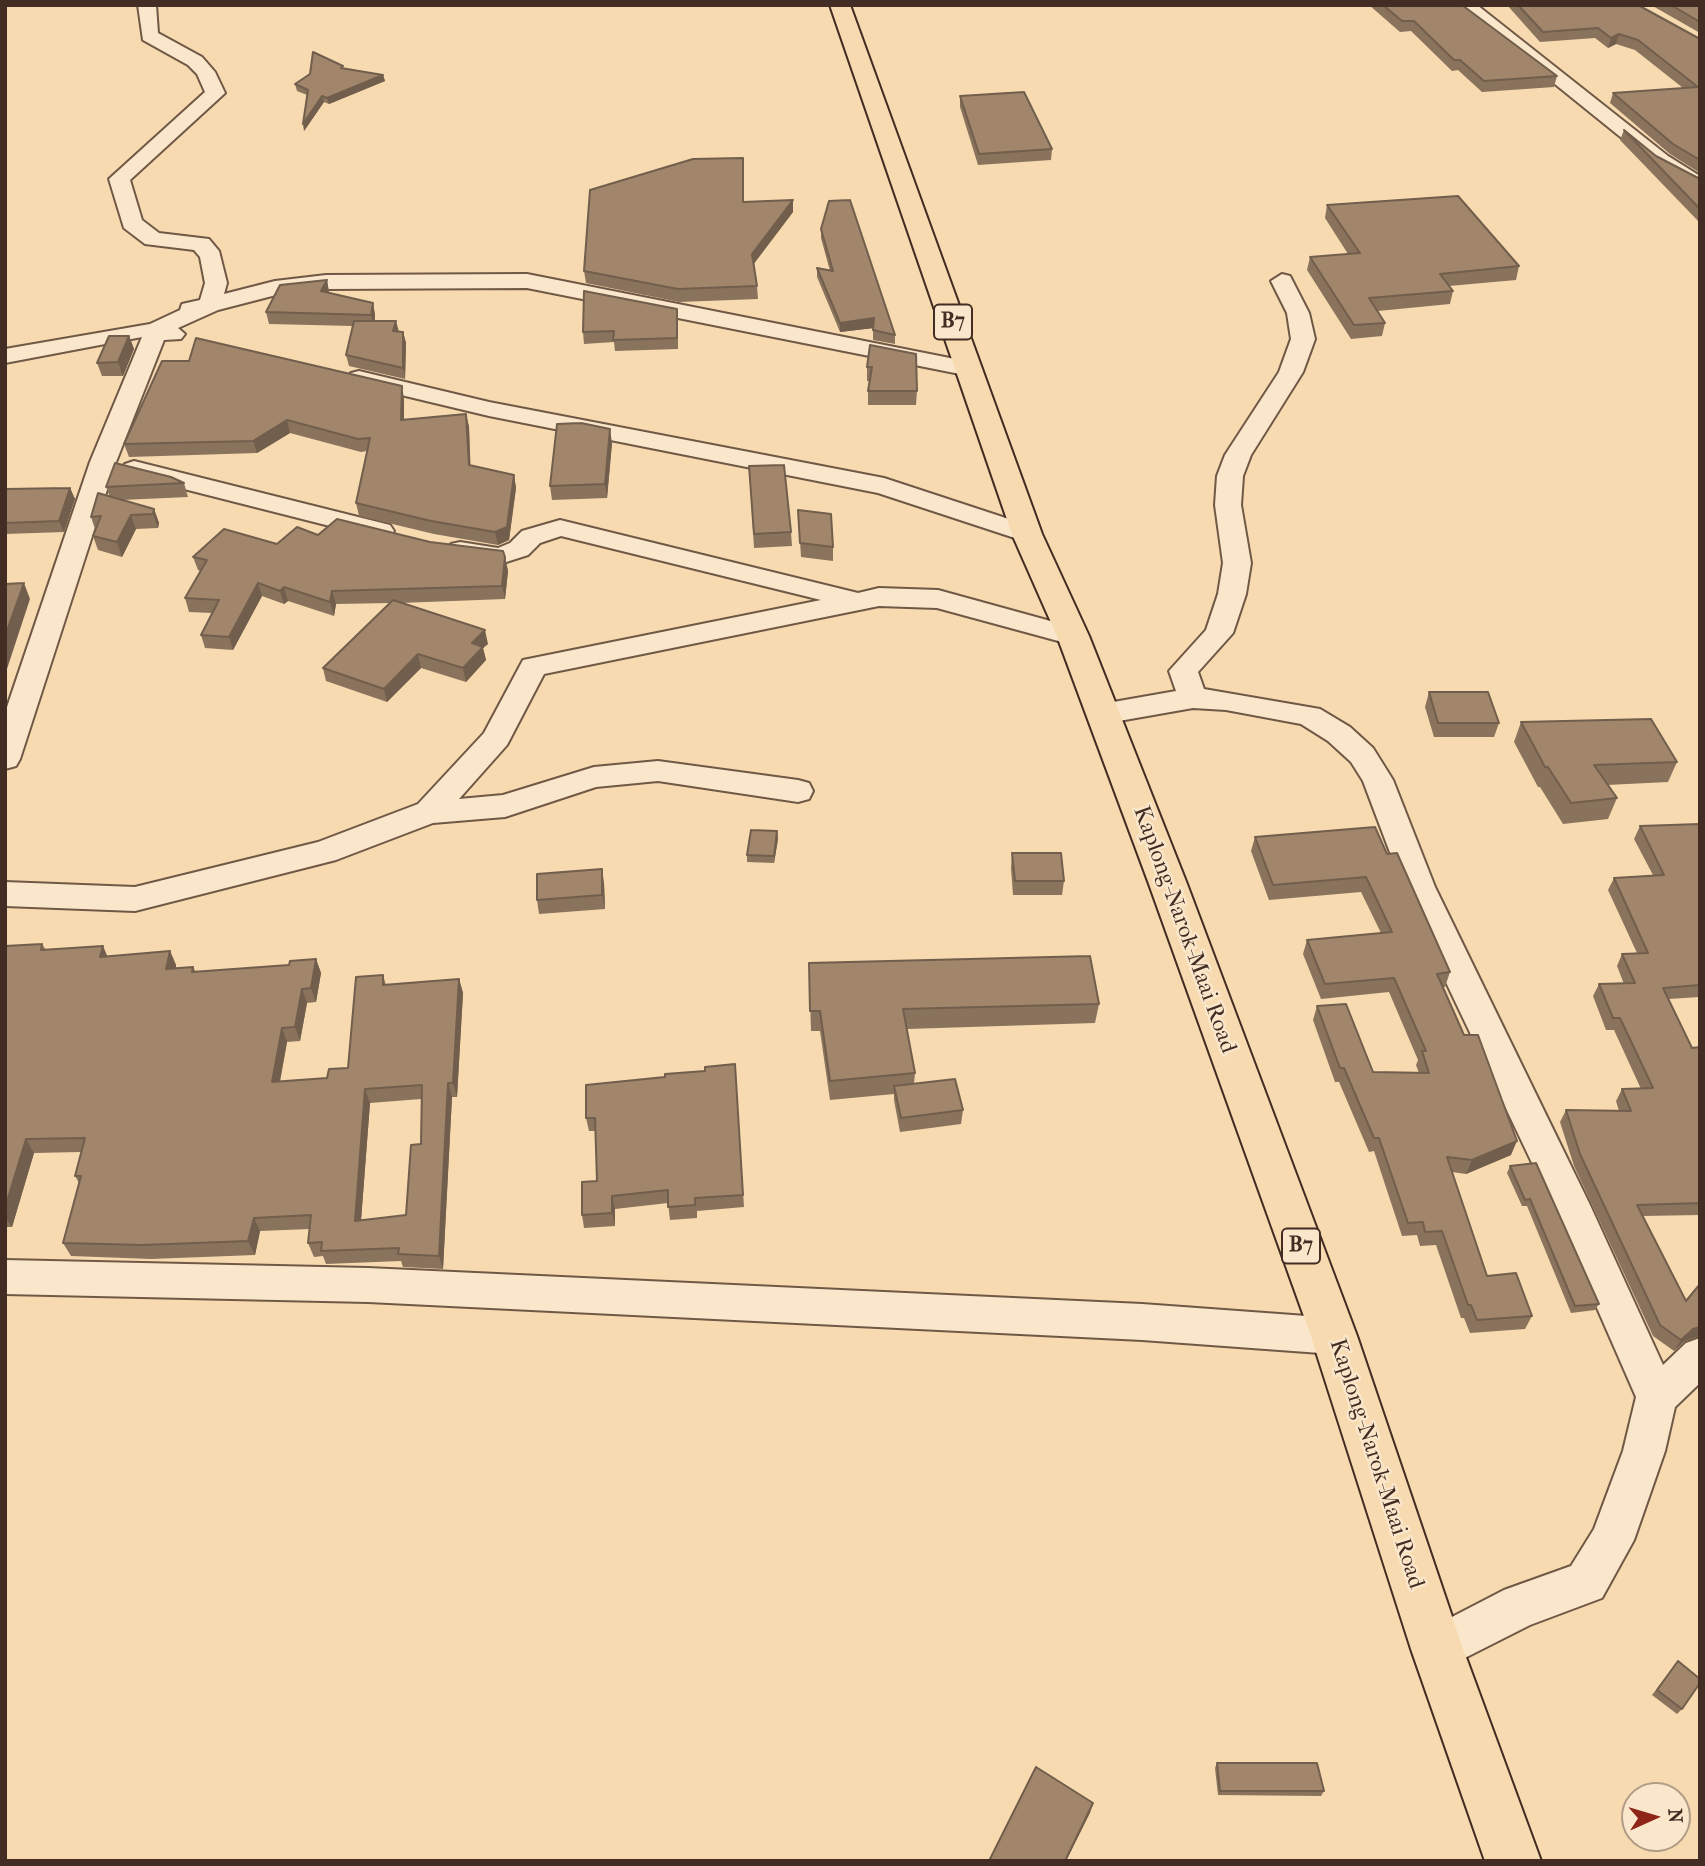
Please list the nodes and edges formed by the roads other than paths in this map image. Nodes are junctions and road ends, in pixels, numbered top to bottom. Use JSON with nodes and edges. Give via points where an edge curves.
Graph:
{"nodes":[{"id":1,"x":147,"y":5,"type":"edge"},
{"id":2,"x":840,"y":5,"type":"edge"},
{"id":3,"x":1466,"y":5,"type":"edge"},
{"id":4,"x":1700,"y":185,"type":"edge"},
{"id":5,"x":1282,"y":281,"type":"dead end"},
{"id":6,"x":209,"y":305,"type":"junction"},
{"id":7,"x":156,"y":330,"type":"junction"},
{"id":8,"x":196,"y":339,"type":"edge"},
{"id":9,"x":5,"y":344,"type":"edge"},
{"id":10,"x":5,"y":356,"type":"edge"},
{"id":11,"x":970,"y":369,"type":"junction"},
{"id":12,"x":330,"y":371,"type":"edge"},
{"id":13,"x":103,"y":462,"type":"junction"},
{"id":14,"x":1027,"y":534,"type":"junction"},
{"id":15,"x":407,"y":538,"type":"edge"},
{"id":16,"x":433,"y":545,"type":"edge"},
{"id":17,"x":854,"y":600,"type":"junction"},
{"id":18,"x":1073,"y":636,"type":"junction"},
{"id":19,"x":1193,"y":698,"type":"junction"},
{"id":20,"x":1102,"y":714,"type":"junction"},
{"id":21,"x":5,"y":759,"type":"edge"},
{"id":22,"x":798,"y":791,"type":"dead end"},
{"id":23,"x":429,"y":812,"type":"junction"},
{"id":24,"x":5,"y":894,"type":"edge"},
{"id":25,"x":5,"y":1277,"type":"edge"},
{"id":26,"x":1334,"y":1336,"type":"junction"},
{"id":27,"x":1700,"y":1356,"type":"edge"},
{"id":28,"x":1657,"y":1397,"type":"junction"},
{"id":29,"x":1437,"y":1649,"type":"junction"},
{"id":30,"x":1513,"y":1861,"type":"edge"}],
"edges":[{"from":1,"to":6,"type":"street","via":[[149,36],[195,61],[215,93],[119,179],[132,223],[153,239],[201,244],[211,256],[216,284]]},
{"from":2,"to":11,"type":"highway","name":"Kaplong-Narok-Maai Road","number":"B7"},
{"from":3,"to":4,"type":"street","via":[[1661,160]]},
{"from":5,"to":19,"type":"street","via":[[1298,313],[1303,340],[1291,372],[1238,455],[1230,476],[1228,505],[1237,563],[1232,594],[1219,633],[1183,671]]},
{"from":6,"to":7,"type":"street"},
{"from":6,"to":9,"type":"street"},
{"from":6,"to":11,"type":"street","via":[[275,288],[326,282],[527,281]]},
{"from":7,"to":8,"type":"street"},
{"from":7,"to":10,"type":"street"},
{"from":7,"to":13,"type":"street"},
{"from":11,"to":14,"type":"highway","name":"Kaplong-Narok-Maai Road","number":"B7"},
{"from":12,"to":14,"type":"street","via":[[489,409],[884,486]]},
{"from":13,"to":15,"type":"street"},
{"from":13,"to":21,"type":"street"},
{"from":14,"to":18,"type":"highway","name":"Kaplong-Narok-Maai Road","number":"B7"},
{"from":16,"to":17,"type":"street","via":[[500,556],[519,549],[531,537],[560,528]]},
{"from":17,"to":18,"type":"street","via":[[938,599]]},
{"from":17,"to":23,"type":"street","via":[[533,667],[496,738]]},
{"from":18,"to":20,"type":"highway","name":"Kaplong-Narok-Maai Road","number":"B7"},
{"from":19,"to":20,"type":"street"},
{"from":19,"to":28,"type":"street","via":[[1310,716],[1362,755],[1378,780],[1446,946]]},
{"from":20,"to":26,"type":"highway","name":"Kaplong-Narok-Maai Road","number":"B7"},
{"from":22,"to":23,"type":"street","via":[[658,771],[594,777],[505,806]]},
{"from":23,"to":24,"type":"street","via":[[325,852],[135,899]]},
{"from":25,"to":26,"type":"street","via":[[369,1285],[1142,1322]]},
{"from":26,"to":29,"type":"highway","name":"Kaplong-Narok-Maai Road","number":"B7"},
{"from":27,"to":28,"type":"street"},
{"from":28,"to":29,"type":"street","via":[[1644,1451],[1612,1540],[1586,1583],[1520,1606]]},
{"from":29,"to":30,"type":"highway","name":"Kaplong-Narok-Maai Road","number":"B7"}]}
